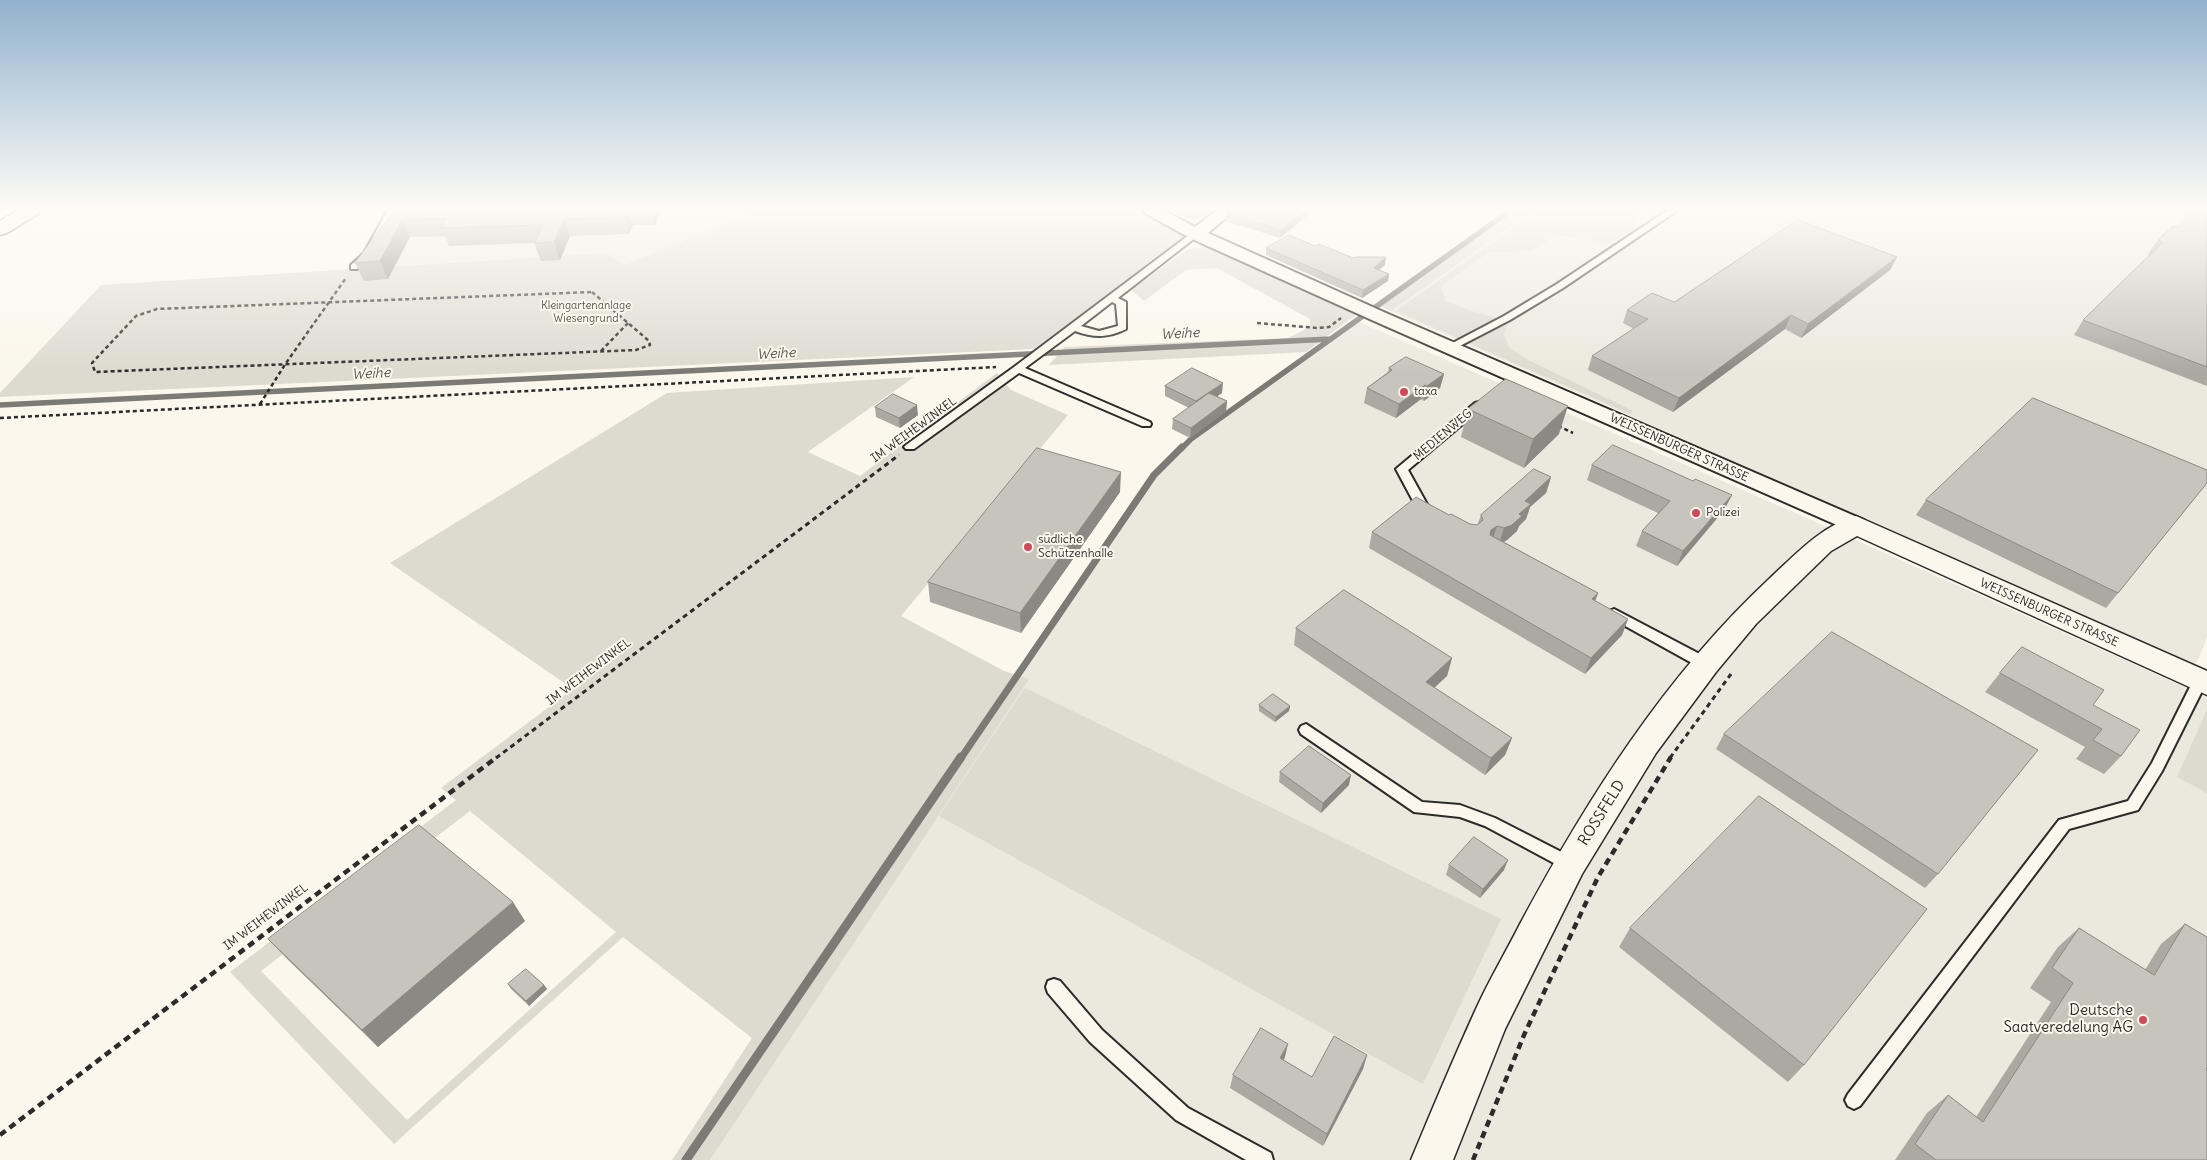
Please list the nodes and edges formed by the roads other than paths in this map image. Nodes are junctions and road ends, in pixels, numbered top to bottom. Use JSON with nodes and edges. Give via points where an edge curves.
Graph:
{"nodes":[{"id":1,"x":357,"y":264,"type":"edge"},
{"id":2,"x":1156,"y":264,"type":"edge"},
{"id":3,"x":1263,"y":264,"type":"edge"},
{"id":4,"x":1593,"y":264,"type":"edge"},
{"id":5,"x":354,"y":267,"type":"road end"},
{"id":6,"x":1111,"y":298,"type":"junction"},
{"id":7,"x":1074,"y":327,"type":"junction"},
{"id":8,"x":1450,"y":347,"type":"junction"},
{"id":9,"x":1018,"y":369,"type":"junction"},
{"id":10,"x":1486,"y":399,"type":"edge"},
{"id":11,"x":1146,"y":424,"type":"dead end"},
{"id":12,"x":910,"y":447,"type":"road end"},
{"id":13,"x":1439,"y":517,"type":"edge"},
{"id":14,"x":1856,"y":525,"type":"junction"},
{"id":15,"x":1604,"y":608,"type":"edge"},
{"id":16,"x":1720,"y":667,"type":"junction"},
{"id":17,"x":2204,"y":683,"type":"edge"},
{"id":18,"x":1306,"y":730,"type":"dead end"},
{"id":19,"x":1570,"y":864,"type":"junction"},
{"id":20,"x":1054,"y":987,"type":"dead end"},
{"id":21,"x":1854,"y":1100,"type":"dead end"},
{"id":22,"x":1264,"y":1160,"type":"edge"},
{"id":23,"x":1432,"y":1160,"type":"edge"}],
"edges":[{"from":1,"to":5,"type":"lane"},
{"from":2,"to":6,"type":"lane","name":"IM WEIHEWINKEL"},
{"from":3,"to":8,"type":"street","name":"WEISSENBURGER STRASSE"},
{"from":4,"to":8,"type":"lane","via":[[1507,318]]},
{"from":6,"to":7,"type":"lane","name":"IM WEIHEWINKEL"},
{"from":6,"to":7,"type":"lane","via":[[1121,302],[1123,327],[1110,335],[1093,334]]},
{"from":7,"to":9,"type":"lane","name":"IM WEIHEWINKEL"},
{"from":8,"to":14,"type":"street","name":"WEISSENBURGER STRASSE","via":[[1510,379]]},
{"from":9,"to":11,"type":"lane"},
{"from":9,"to":12,"type":"lane","name":"IM WEIHEWINKEL"},
{"from":10,"to":13,"type":"lane","name":"MEDIENWEG","via":[[1402,469],[1423,508]]},
{"from":14,"to":16,"type":"main road","name":"ROSSFELD","via":[[1822,545],[1746,617]]},
{"from":14,"to":17,"type":"main road","name":"WEISSENBURGER STRASSE"},
{"from":15,"to":16,"type":"lane"},
{"from":16,"to":19,"type":"main road","name":"ROSSFELD","via":[[1645,744]]},
{"from":17,"to":21,"type":"lane","via":[[2133,806],[2064,824]]},
{"from":18,"to":19,"type":"lane","via":[[1419,808],[1460,811],[1490,822]]},
{"from":19,"to":23,"type":"main road","name":"ROSSFELD","via":[[1490,1020]]},
{"from":20,"to":22,"type":"lane","via":[[1096,1036],[1182,1114]]}]}
